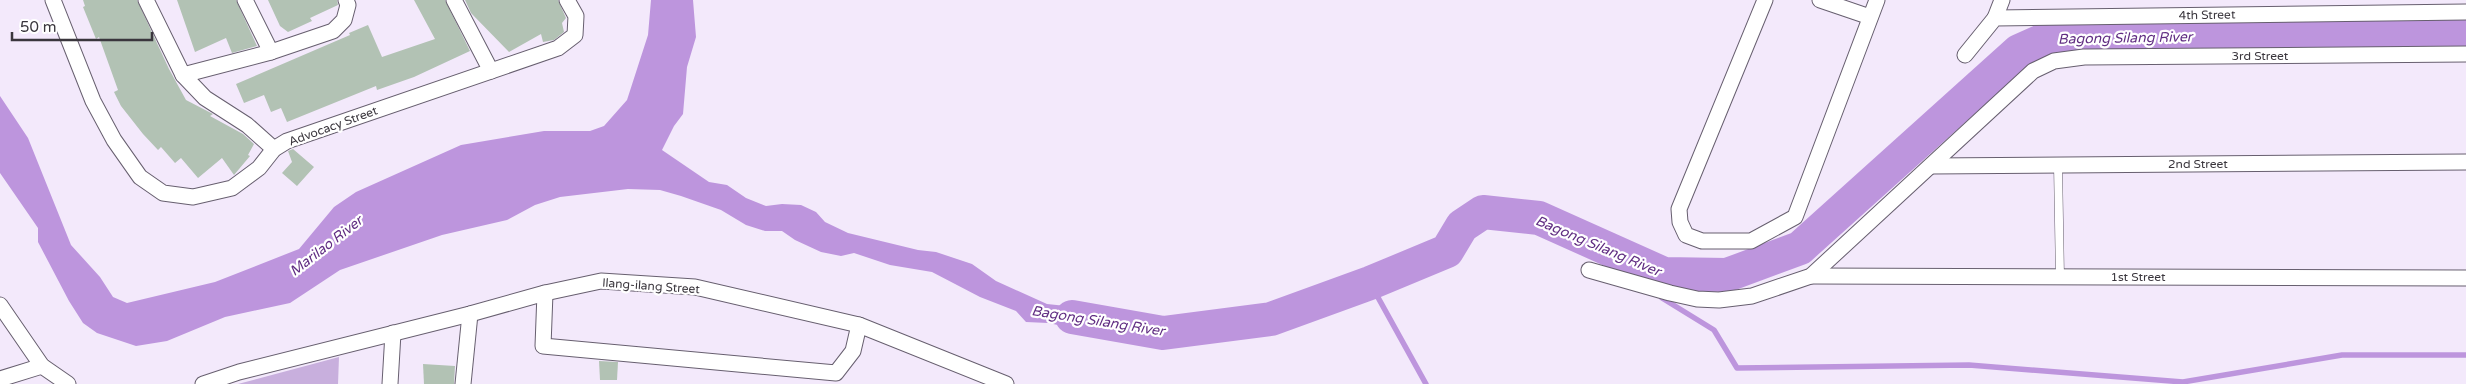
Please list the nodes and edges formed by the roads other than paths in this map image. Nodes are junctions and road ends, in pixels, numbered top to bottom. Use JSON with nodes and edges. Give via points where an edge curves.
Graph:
{"nodes":[{"id":1,"x":53,"y":0,"type":"edge"},
{"id":2,"x":146,"y":0,"type":"edge"},
{"id":3,"x":245,"y":0,"type":"edge"},
{"id":4,"x":346,"y":0,"type":"edge"},
{"id":5,"x":454,"y":0,"type":"edge"},
{"id":6,"x":568,"y":0,"type":"edge"},
{"id":7,"x":1765,"y":0,"type":"edge"},
{"id":8,"x":1820,"y":0,"type":"edge"},
{"id":9,"x":1876,"y":0,"type":"edge"},
{"id":10,"x":2002,"y":0,"type":"edge"},
{"id":11,"x":2466,"y":12,"type":"edge"},
{"id":12,"x":1870,"y":17,"type":"junction"},
{"id":13,"x":1995,"y":18,"type":"junction"},
{"id":14,"x":271,"y":52,"type":"junction"},
{"id":15,"x":2466,"y":54,"type":"edge"},
{"id":16,"x":1966,"y":55,"type":"dead end"},
{"id":17,"x":491,"y":71,"type":"junction"},
{"id":18,"x":183,"y":75,"type":"junction"},
{"id":19,"x":274,"y":149,"type":"junction"},
{"id":20,"x":2466,"y":162,"type":"edge"},
{"id":21,"x":2058,"y":165,"type":"junction"},
{"id":22,"x":1931,"y":166,"type":"junction"},
{"id":23,"x":1589,"y":270,"type":"dead end"},
{"id":24,"x":1811,"y":276,"type":"junction"},
{"id":25,"x":2060,"y":277,"type":"junction"},
{"id":26,"x":2466,"y":278,"type":"edge"},
{"id":27,"x":545,"y":293,"type":"junction"},
{"id":28,"x":0,"y":305,"type":"edge"},
{"id":29,"x":470,"y":314,"type":"junction"},
{"id":30,"x":859,"y":325,"type":"junction"},
{"id":31,"x":393,"y":333,"type":"junction"},
{"id":32,"x":42,"y":366,"type":"junction"},
{"id":33,"x":0,"y":379,"type":"edge"},
{"id":34,"x":68,"y":384,"type":"edge"},
{"id":35,"x":203,"y":384,"type":"edge"},
{"id":36,"x":390,"y":384,"type":"edge"},
{"id":37,"x":463,"y":384,"type":"edge"},
{"id":38,"x":1006,"y":384,"type":"edge"}],
"edges":[{"from":1,"to":19,"type":"street","name":"Advocacy Street","via":[[94,101],[114,140],[140,177],[163,193],[193,197],[232,188],[259,168]]},
{"from":2,"to":18,"type":"street"},
{"from":3,"to":14,"type":"street"},
{"from":4,"to":14,"type":"street","via":[[344,20],[333,31]]},
{"from":5,"to":17,"type":"street"},
{"from":6,"to":17,"type":"street","name":"Advocacy Street","via":[[576,16],[575,35],[558,48]]},
{"from":7,"to":12,"type":"street","via":[[1679,209],[1686,235],[1702,241],[1751,241],[1795,216]]},
{"from":8,"to":12,"type":"street"},
{"from":9,"to":12,"type":"street"},
{"from":10,"to":13,"type":"street"},
{"from":11,"to":13,"type":"street","name":"4th Street"},
{"from":13,"to":16,"type":"street"},
{"from":14,"to":18,"type":"street"},
{"from":15,"to":22,"type":"street","name":"3rd Street","via":[[2084,57],[2054,61],[2033,71]]},
{"from":17,"to":19,"type":"street","name":"Advocacy Street","via":[[287,141]]},
{"from":18,"to":19,"type":"street","via":[[205,98],[246,124]]},
{"from":20,"to":21,"type":"street","name":"2nd Street"},
{"from":21,"to":22,"type":"street","name":"2nd Street"},
{"from":21,"to":25,"type":"lane"},
{"from":22,"to":24,"type":"street","name":"3rd Street"},
{"from":23,"to":24,"type":"street","via":[[1670,293],[1719,300],[1752,296]]},
{"from":24,"to":25,"type":"street","name":"1st Street"},
{"from":25,"to":26,"type":"street","name":"1st Street"},
{"from":27,"to":29,"type":"street","name":"Ilang-ilang Street"},
{"from":27,"to":30,"type":"street","name":"Ilang-ilang Street","via":[[601,281],[695,287]]},
{"from":27,"to":30,"type":"street","via":[[544,346],[836,373],[852,352]]},
{"from":28,"to":32,"type":"street"},
{"from":29,"to":31,"type":"street","name":"Ilang-ilang Street"},
{"from":29,"to":37,"type":"street"},
{"from":30,"to":38,"type":"street","name":"Ilang-ilang Street"},
{"from":31,"to":35,"type":"street","name":"Ilang-ilang Street"},
{"from":31,"to":36,"type":"street"},
{"from":32,"to":33,"type":"street"},
{"from":32,"to":34,"type":"street"}]}
